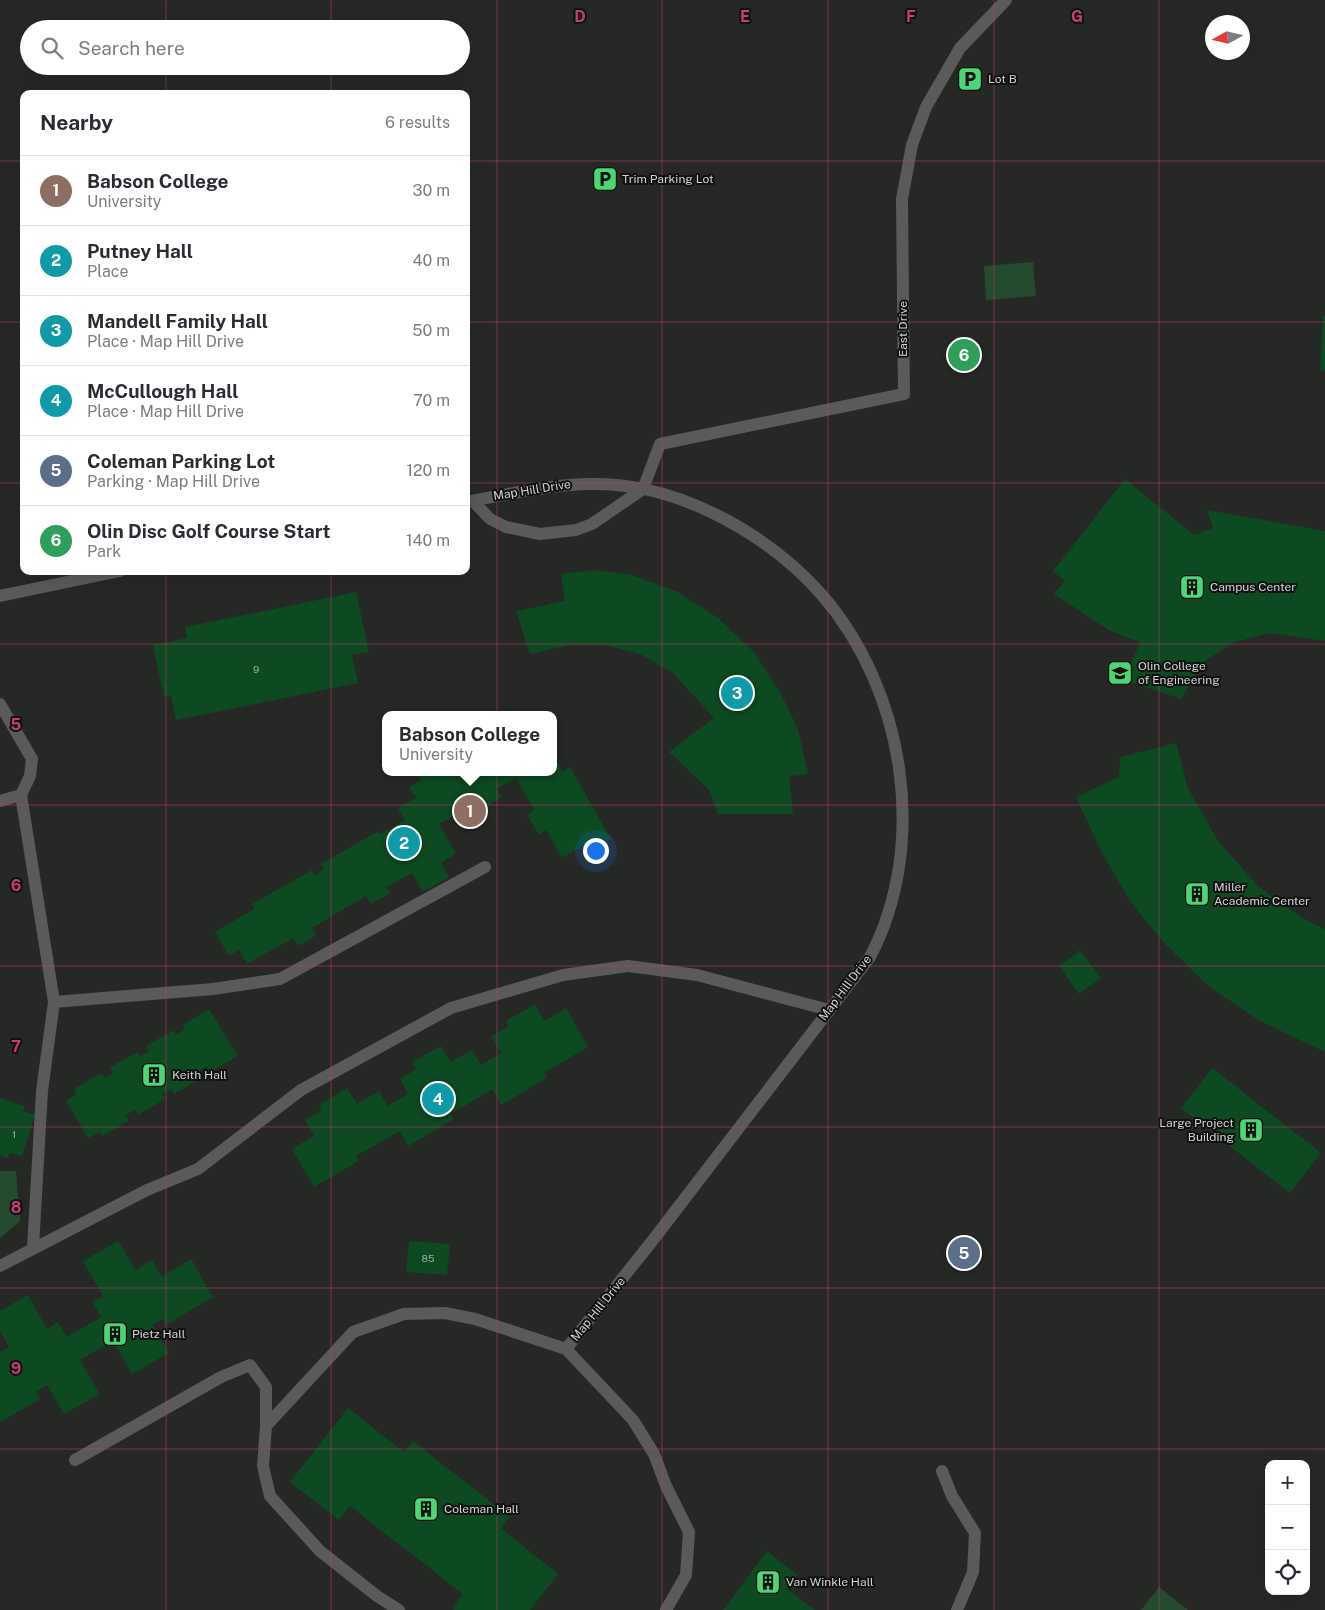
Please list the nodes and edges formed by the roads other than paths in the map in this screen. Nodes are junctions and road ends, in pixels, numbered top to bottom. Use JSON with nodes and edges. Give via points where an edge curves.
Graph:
{"nodes":[{"id":1,"x":1006,"y":0,"type":"edge"},
{"id":2,"x":644,"y":489,"type":"junction"},
{"id":3,"x":470,"y":501,"type":"edge"},
{"id":4,"x":101,"y":575,"type":"edge"},
{"id":5,"x":0,"y":596,"type":"edge"},
{"id":6,"x":0,"y":704,"type":"edge"},
{"id":7,"x":21,"y":795,"type":"junction"},
{"id":8,"x":0,"y":802,"type":"edge"},
{"id":9,"x":485,"y":868,"type":"dead end"},
{"id":10,"x":54,"y":1002,"type":"junction"},
{"id":11,"x":829,"y":1010,"type":"junction"},
{"id":12,"x":33,"y":1247,"type":"junction"},
{"id":13,"x":0,"y":1266,"type":"edge"},
{"id":14,"x":566,"y":1349,"type":"junction"},
{"id":15,"x":266,"y":1426,"type":"junction"},
{"id":16,"x":75,"y":1460,"type":"dead end"},
{"id":17,"x":942,"y":1471,"type":"dead end"},
{"id":18,"x":399,"y":1610,"type":"edge"},
{"id":19,"x":666,"y":1610,"type":"edge"},
{"id":20,"x":957,"y":1610,"type":"edge"}],
"edges":[{"from":1,"to":2,"type":"street","name":"East Drive","via":[[960,48],[926,107],[912,145],[902,199],[904,394],[660,444]]},
{"from":2,"to":3,"type":"street","name":"Map Hill Drive","via":[[601,483],[560,484]]},
{"from":2,"to":3,"type":"street","via":[[592,524],[558,533],[540,534],[506,527]]},
{"from":2,"to":11,"type":"street","name":"Map Hill Drive","via":[[683,500],[724,519],[793,567],[822,595],[851,636],[875,679],[891,728],[900,776],[903,821],[900,865],[884,931],[870,957]]},
{"from":4,"to":5,"type":"street"},
{"from":6,"to":7,"type":"street","via":[[32,759],[30,776]]},
{"from":7,"to":8,"type":"street"},
{"from":7,"to":10,"type":"street"},
{"from":9,"to":10,"type":"street","via":[[280,979],[213,989]]},
{"from":10,"to":12,"type":"street","via":[[42,1090]]},
{"from":11,"to":12,"type":"street","via":[[697,975],[628,966],[562,975],[451,1008],[301,1090],[198,1168]]},
{"from":11,"to":14,"type":"street","name":"Map Hill Drive"},
{"from":12,"to":13,"type":"street"},
{"from":14,"to":15,"type":"street","name":"Map Hill Drive","via":[[475,1319],[445,1313],[404,1314],[353,1332]]},
{"from":14,"to":19,"type":"street","name":"Map Hill Drive","via":[[633,1420],[654,1454],[689,1532],[686,1575]]},
{"from":15,"to":16,"type":"street","via":[[266,1387],[250,1365],[222,1377]]},
{"from":15,"to":18,"type":"street","via":[[263,1466],[270,1496],[320,1551]]},
{"from":17,"to":20,"type":"street","via":[[952,1496],[975,1533],[973,1572]]}]}
